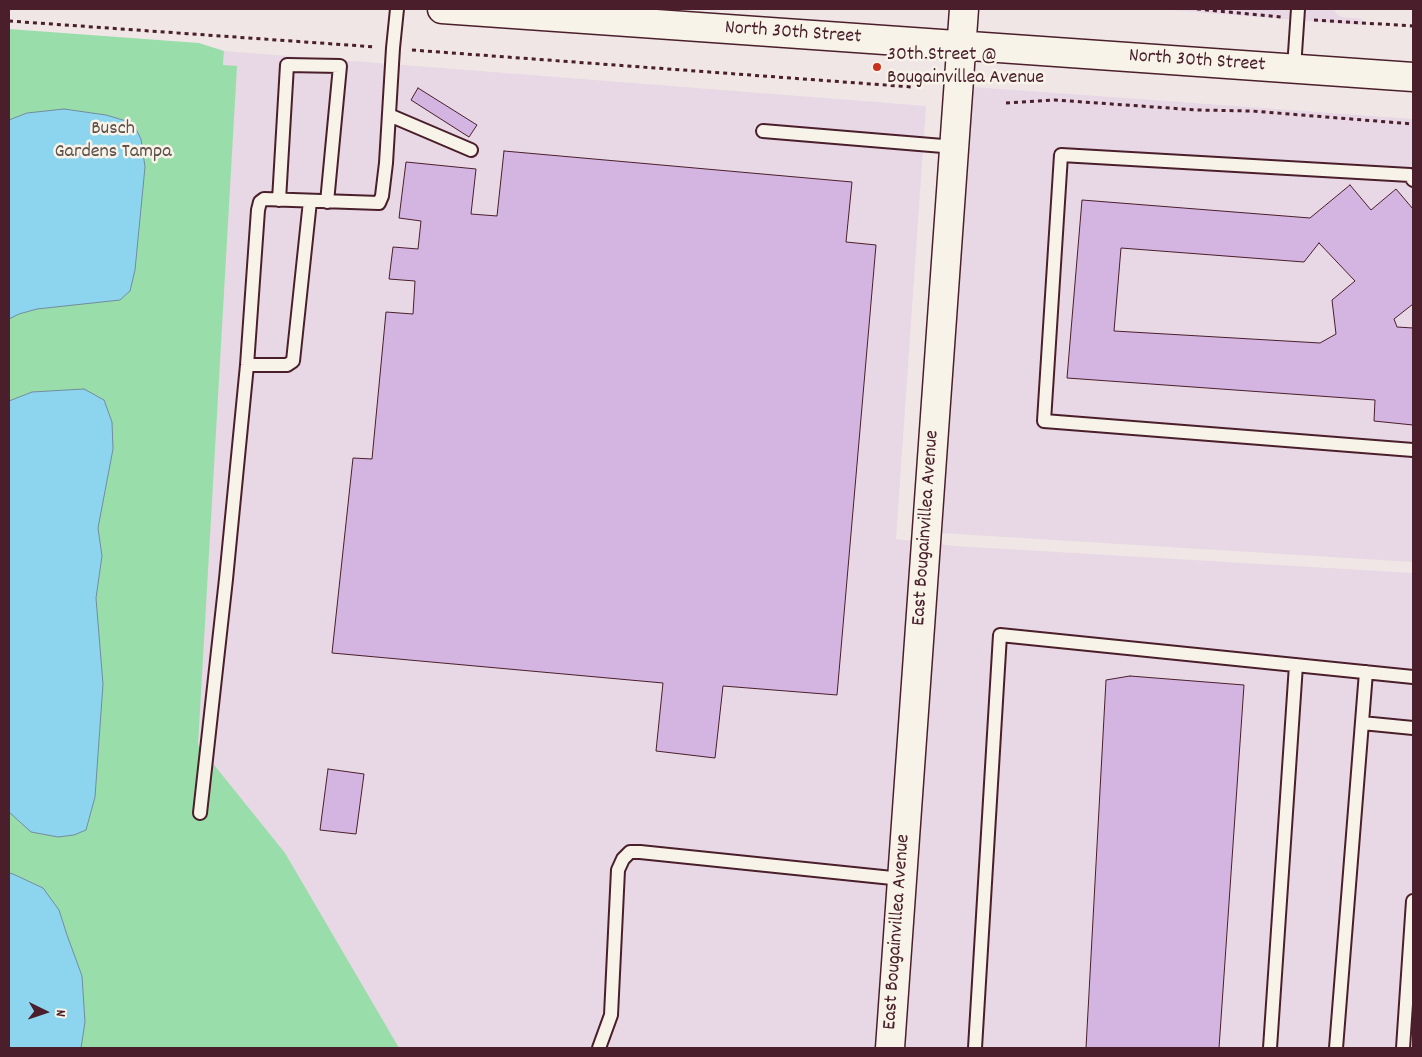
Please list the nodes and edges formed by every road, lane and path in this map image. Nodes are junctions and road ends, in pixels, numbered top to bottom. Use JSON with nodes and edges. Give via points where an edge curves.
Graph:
{"nodes":[{"id":1,"x":397,"y":9,"type":"edge"},
{"id":2,"x":442,"y":9,"type":"edge"},
{"id":3,"x":964,"y":9,"type":"edge"},
{"id":4,"x":1197,"y":9,"type":"edge"},
{"id":5,"x":1298,"y":14,"type":"edge"},
{"id":6,"x":605,"y":15,"type":"edge"},
{"id":7,"x":9,"y":21,"type":"edge"},
{"id":8,"x":1413,"y":26,"type":"edge"},
{"id":9,"x":962,"y":46,"type":"junction"},
{"id":10,"x":394,"y":48,"type":"junction"},
{"id":11,"x":1294,"y":68,"type":"junction"},
{"id":12,"x":1413,"y":77,"type":"edge"},
{"id":13,"x":912,"y":87,"type":"dead end"},
{"id":14,"x":1006,"y":103,"type":"dead end"},
{"id":15,"x":389,"y":115,"type":"junction"},
{"id":16,"x":1413,"y":124,"type":"edge"},
{"id":17,"x":763,"y":131,"type":"dead end"},
{"id":18,"x":955,"y":146,"type":"junction"},
{"id":19,"x":471,"y":150,"type":"dead end"},
{"id":20,"x":1413,"y":180,"type":"edge"},
{"id":21,"x":279,"y":200,"type":"junction"},
{"id":22,"x":310,"y":201,"type":"junction"},
{"id":23,"x":327,"y":202,"type":"junction"},
{"id":24,"x":247,"y":365,"type":"junction"},
{"id":25,"x":1413,"y":450,"type":"edge"},
{"id":26,"x":1296,"y":665,"type":"junction"},
{"id":27,"x":1366,"y":672,"type":"junction"},
{"id":28,"x":1413,"y":677,"type":"edge"},
{"id":29,"x":1362,"y":724,"type":"junction"},
{"id":30,"x":1413,"y":728,"type":"edge"},
{"id":31,"x":200,"y":812,"type":"dead end"},
{"id":32,"x":902,"y":880,"type":"junction"},
{"id":33,"x":1413,"y":901,"type":"edge"},
{"id":34,"x":599,"y":1048,"type":"edge"},
{"id":35,"x":890,"y":1048,"type":"edge"},
{"id":36,"x":975,"y":1048,"type":"edge"},
{"id":37,"x":1270,"y":1048,"type":"edge"},
{"id":38,"x":1336,"y":1048,"type":"edge"},
{"id":39,"x":1403,"y":1048,"type":"edge"}],
"edges":[{"from":1,"to":10,"type":"lane"},
{"from":2,"to":6,"type":"street","name":"North 30th Street"},
{"from":3,"to":9,"type":"street","name":"East Bougainvillea Avenue"},
{"from":4,"to":5,"type":"path"},
{"from":5,"to":8,"type":"path"},
{"from":5,"to":11,"type":"lane"},
{"from":6,"to":9,"type":"street","name":"North 30th Street"},
{"from":7,"to":10,"type":"path"},
{"from":9,"to":11,"type":"street","name":"North 30th Street"},
{"from":9,"to":18,"type":"street","name":"East Bougainvillea Avenue"},
{"from":10,"to":13,"type":"path"},
{"from":10,"to":15,"type":"lane"},
{"from":11,"to":12,"type":"street","name":"North 30th Street"},
{"from":14,"to":16,"type":"path","via":[[1055,100]]},
{"from":15,"to":19,"type":"lane"},
{"from":15,"to":23,"type":"lane","via":[[379,203]]},
{"from":17,"to":18,"type":"lane"},
{"from":18,"to":32,"type":"street","name":"East Bougainvillea Avenue"},
{"from":20,"to":25,"type":"lane","via":[[1410,175],[1061,155],[1044,421]]},
{"from":21,"to":22,"type":"lane"},
{"from":21,"to":23,"type":"lane","via":[[287,65],[340,66]]},
{"from":21,"to":24,"type":"lane","via":[[264,199],[258,210]]},
{"from":22,"to":23,"type":"lane"},
{"from":22,"to":24,"type":"lane","via":[[293,362],[287,365]]},
{"from":24,"to":31,"type":"lane"},
{"from":26,"to":27,"type":"lane"},
{"from":26,"to":36,"type":"lane","via":[[1000,635]]},
{"from":26,"to":37,"type":"lane"},
{"from":27,"to":28,"type":"lane"},
{"from":27,"to":29,"type":"lane"},
{"from":29,"to":30,"type":"lane"},
{"from":29,"to":38,"type":"lane"},
{"from":32,"to":34,"type":"lane","via":[[630,852],[618,870],[611,1015]]},
{"from":32,"to":35,"type":"street","name":"East Bougainvillea Avenue"},
{"from":33,"to":39,"type":"lane"}]}
